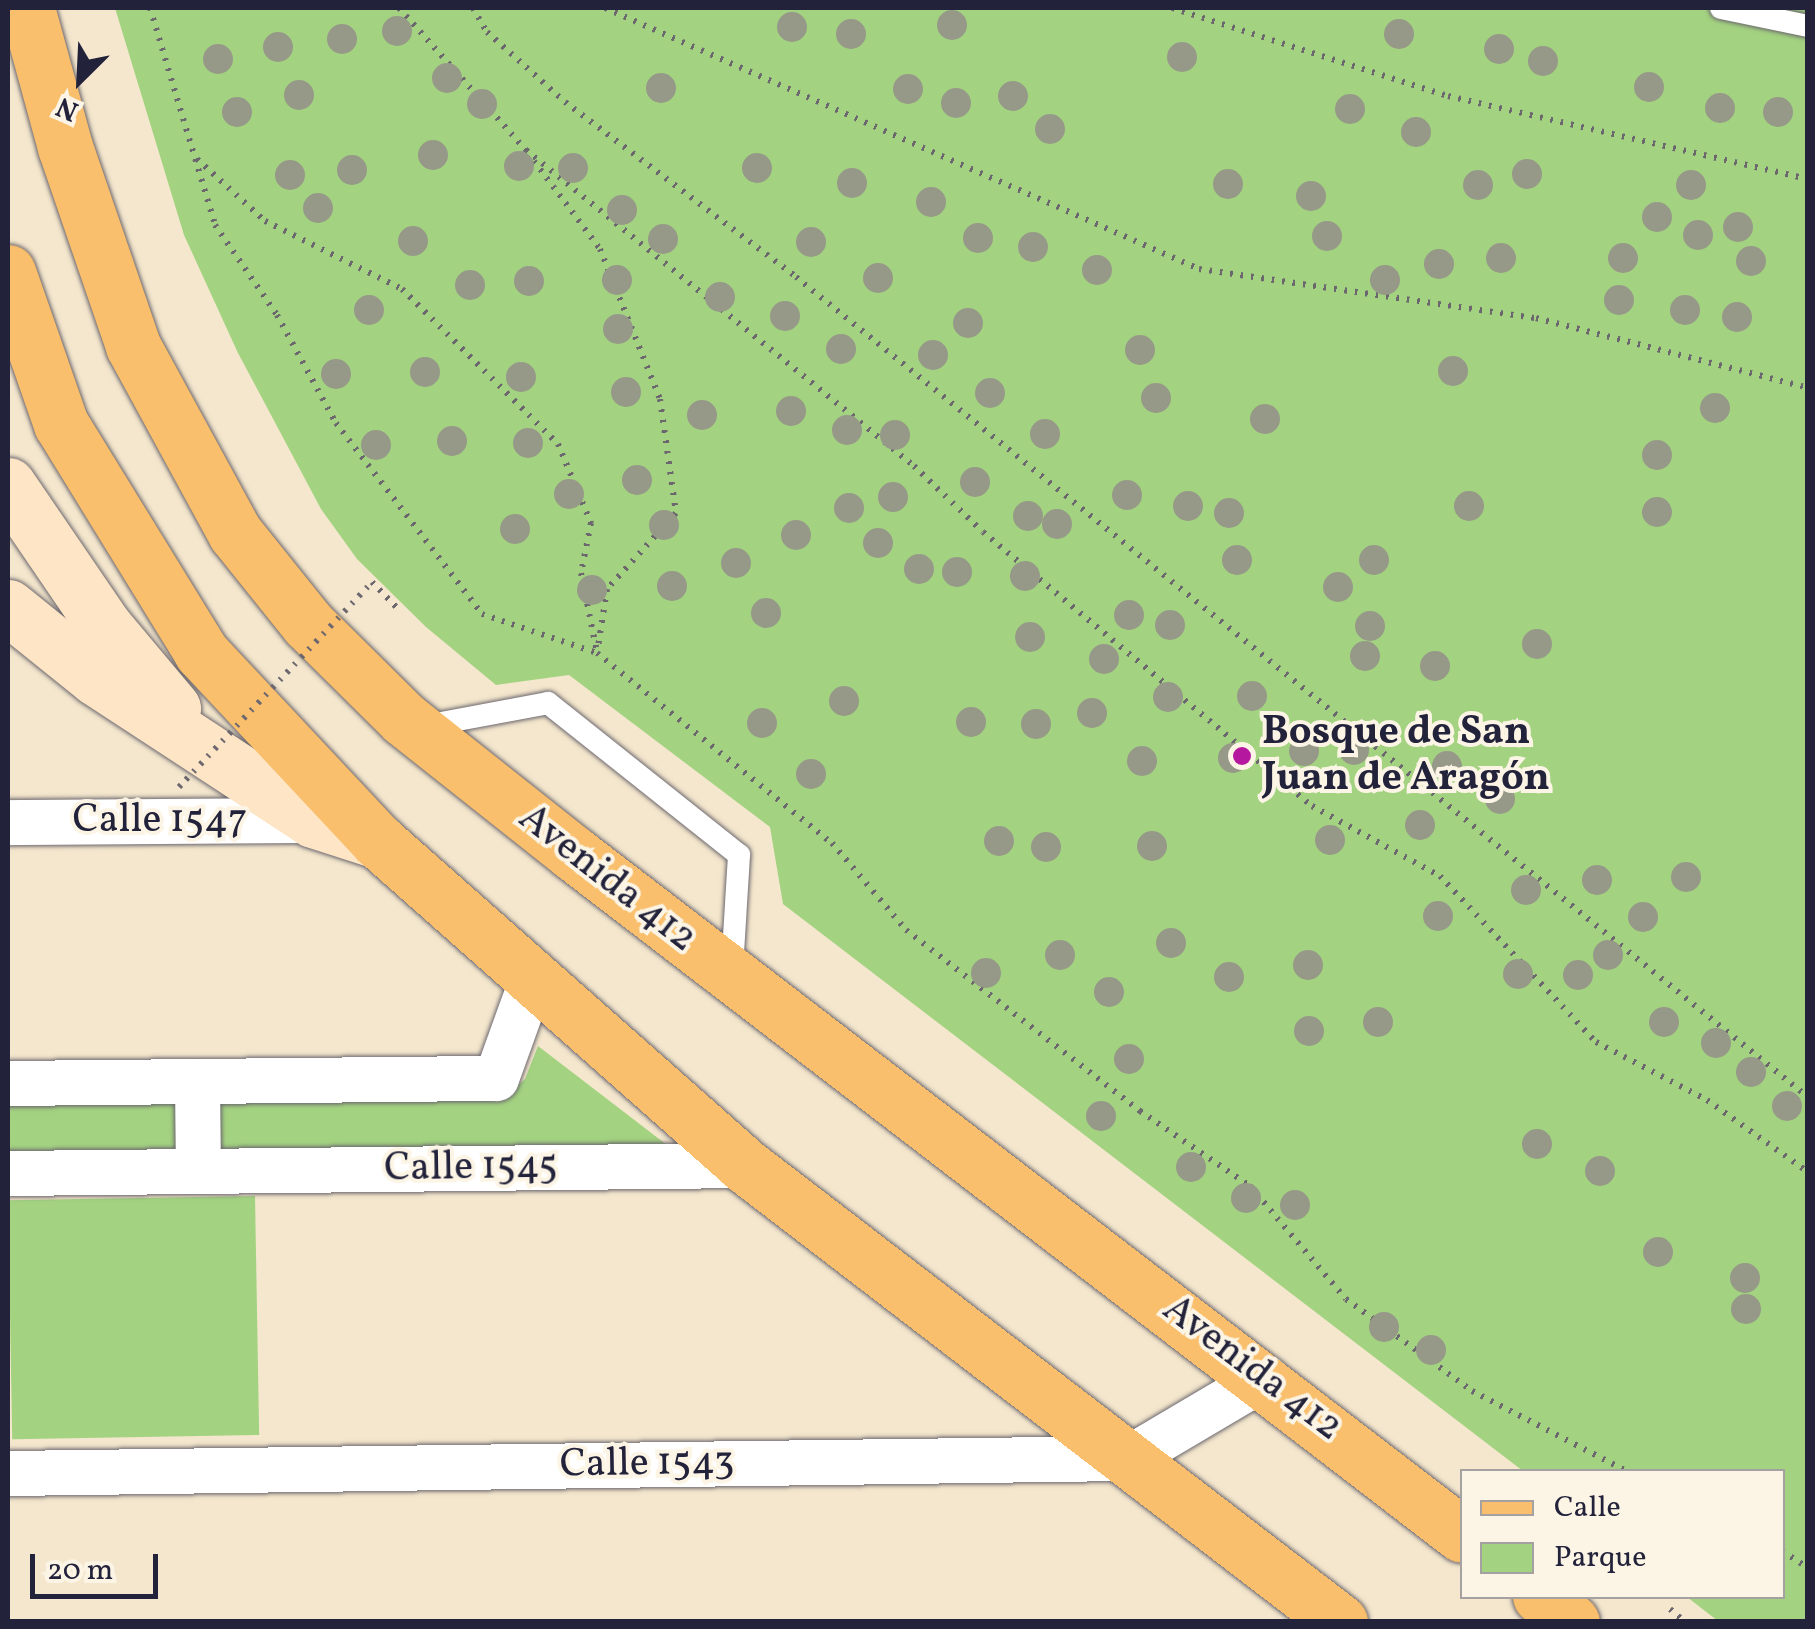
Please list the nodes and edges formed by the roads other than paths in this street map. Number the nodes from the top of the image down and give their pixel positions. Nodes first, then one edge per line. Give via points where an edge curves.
1 (27, 8) edge
2 (1721, 8) edge
3 (1808, 26) edge
4 (8, 272) edge
5 (8, 485) edge
6 (8, 607) edge
7 (416, 728) junction
8 (188, 763) junction
9 (313, 820) junction
10 (8, 822) edge
11 (378, 841) junction
12 (732, 977) junction
13 (532, 978) junction
14 (196, 1081) junction
15 (8, 1083) edge
16 (744, 1165) junction
17 (198, 1171) junction
18 (8, 1173) edge
19 (1265, 1377) junction
20 (1128, 1458) junction
21 (8, 1472) edge
22 (1460, 1532) edge
23 (1544, 1599) edge
24 (1302, 1604) edge
25 (1340, 1622) edge
26 (1572, 1622) edge

1 - 7 main road, Avenida 412 via 65,147 133,346 236,533 308,624
2 - 3 lane
4 - 11 main road via 60,424 202,652
5 - 8 street
6 - 8 street
7 - 12 main road, Avenida 412
7 - 12 lane via 548,703 740,856
8 - 9 street
9 - 10 street, Calle 1547
9 - 11 street
11 - 13 main road
12 - 19 main road, Avenida 412
13 - 14 street via 496,1078
13 - 16 main road
14 - 15 street
14 - 17 street
16 - 17 street, Calle 1545
16 - 20 main road
17 - 18 street, Calle 1545
19 - 20 street, Calle 1543
19 - 22 main road, Avenida 412
20 - 21 street, Calle 1543
20 - 24 main road
23 - 26 main road
24 - 25 main road

